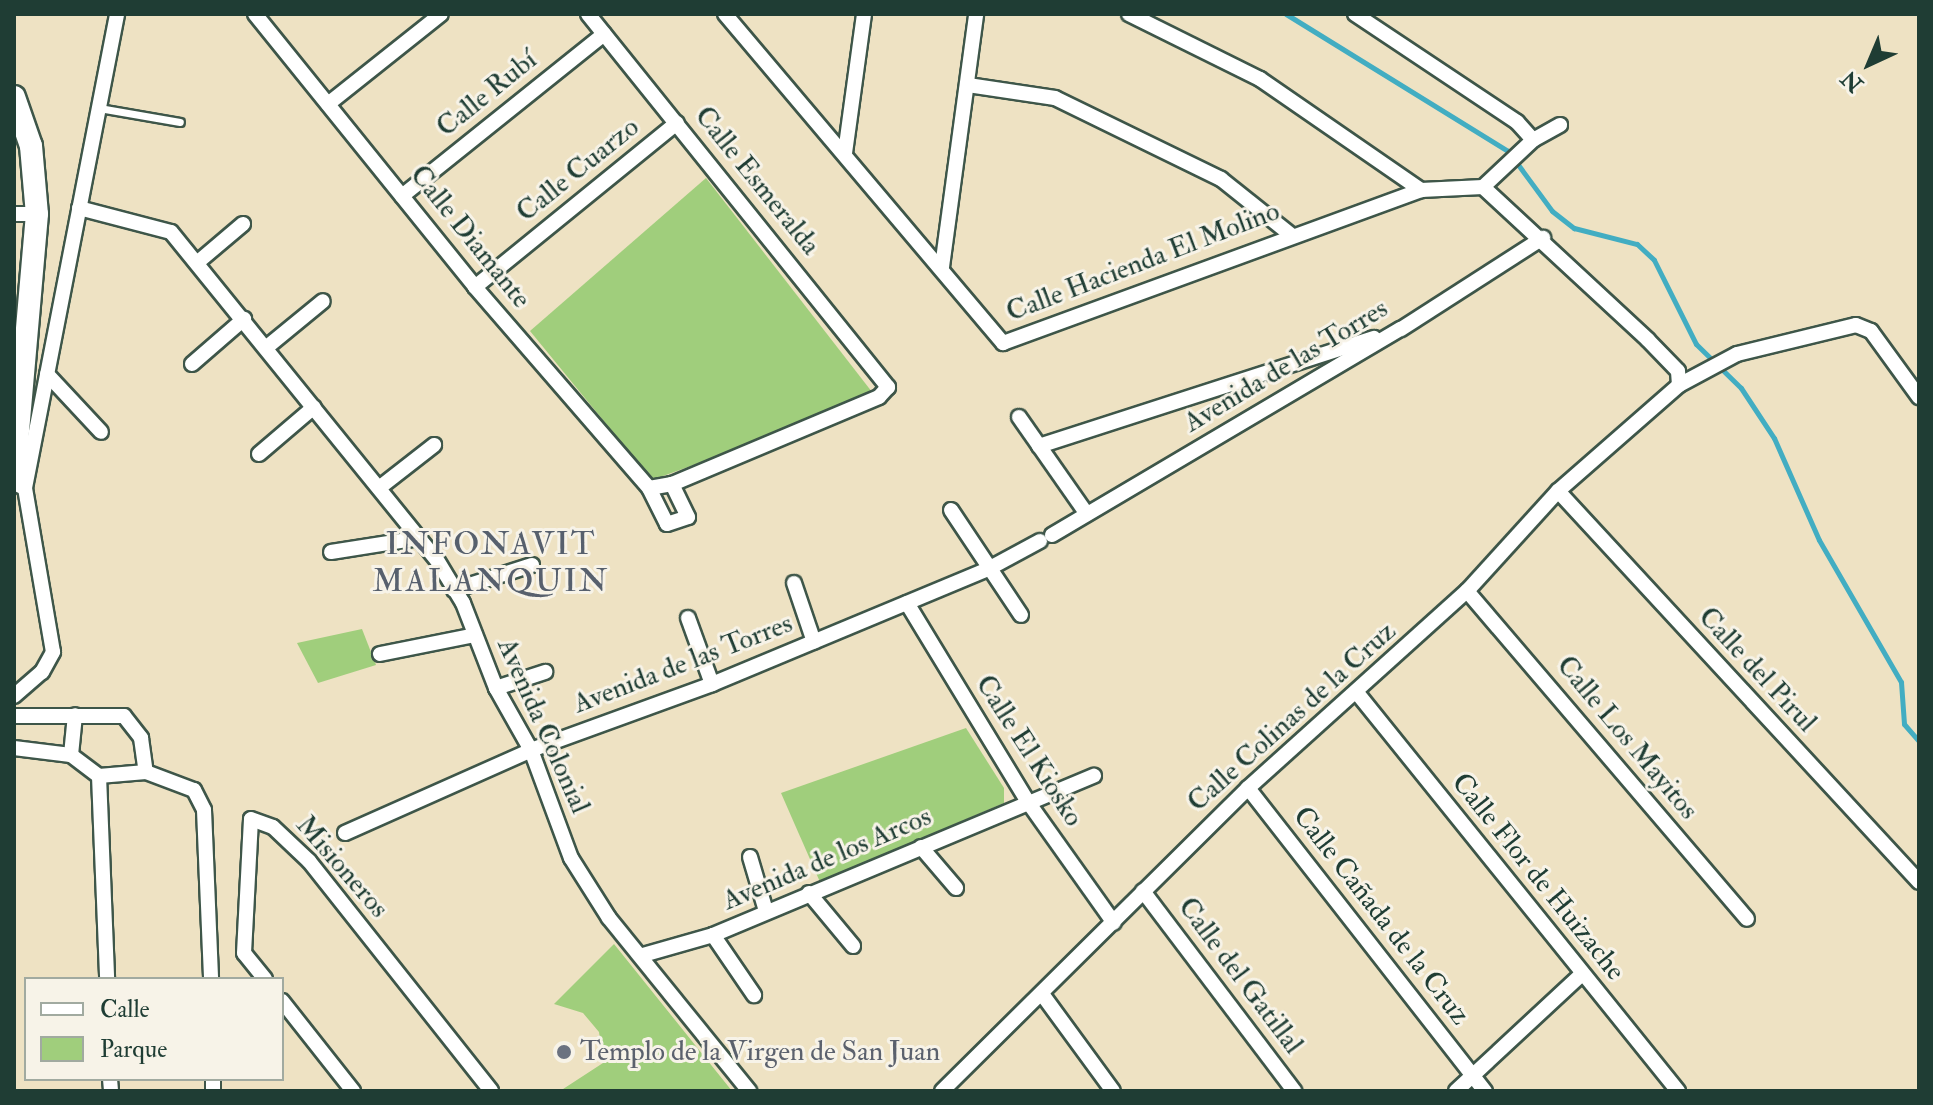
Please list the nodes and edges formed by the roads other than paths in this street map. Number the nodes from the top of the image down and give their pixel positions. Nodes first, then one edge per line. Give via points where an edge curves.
1 (117, 14) edge
2 (256, 14) edge
3 (441, 14) edge
4 (588, 14) edge
5 (725, 14) edge
6 (864, 14) edge
7 (976, 14) edge
8 (1129, 14) edge
9 (1355, 14) edge
10 (604, 34) junction
11 (968, 85) junction
12 (14, 97) edge
13 (328, 104) junction
14 (99, 108) junction
15 (180, 122) dead end
16 (677, 123) junction
17 (1560, 125) dead end
18 (1533, 140) junction
19 (845, 153) junction
20 (1483, 187) junction
21 (1421, 190) junction
22 (402, 196) junction
23 (79, 208) junction
24 (14, 214) edge
25 (37, 214) junction
26 (243, 224) dead end
27 (1290, 234) junction
28 (1543, 238) junction
29 (198, 262) junction
30 (942, 267) junction
31 (475, 287) junction
32 (323, 301) dead end
33 (244, 319) junction
34 (1401, 329) junction
35 (267, 347) junction
36 (192, 364) dead end
37 (47, 374) junction
38 (1679, 385) junction
39 (1919, 397) edge
40 (314, 407) junction
41 (1019, 417) dead end
42 (101, 432) dead end
43 (434, 445) dead end
44 (1039, 446) junction
45 (259, 454) dead end
46 (18, 483) edge
47 (672, 484) junction
48 (379, 488) junction
49 (649, 488) junction
50 (1558, 491) junction
51 (951, 510) dead end
52 (1087, 514) junction
53 (419, 538) junction
54 (331, 552) dead end
55 (532, 565) dead end
56 (988, 569) junction
57 (794, 583) dead end
58 (454, 590) junction
59 (1467, 591) junction
60 (907, 603) junction
61 (1021, 615) dead end
62 (688, 618) dead end
63 (475, 635) junction
64 (814, 642) junction
65 (380, 654) dead end
66 (545, 672) dead end
67 (712, 684) junction
68 (496, 688) junction
69 (1358, 694) junction
70 (14, 696) edge
71 (75, 715) junction
72 (14, 716) edge
73 (14, 748) edge
74 (531, 750) junction
75 (71, 755) junction
76 (146, 772) junction
77 (99, 776) junction
78 (1094, 776) dead end
79 (1248, 788) junction
80 (1028, 802) junction
81 (345, 833) dead end
82 (921, 847) junction
83 (750, 857) dead end
84 (1919, 882) edge
85 (956, 888) dead end
86 (1143, 891) junction
87 (809, 893) junction
88 (766, 911) junction
89 (1747, 919) dead end
90 (1114, 923) junction
91 (713, 935) junction
92 (853, 946) dead end
93 (643, 955) junction
94 (1581, 975) junction
95 (107, 977) edge
96 (211, 977) edge
97 (263, 977) edge
98 (1042, 994) junction
99 (754, 995) dead end
100 (284, 1004) edge
101 (1472, 1075) junction
102 (488, 1090) edge
103 (353, 1091) edge
104 (749, 1091) edge
105 (942, 1091) edge
106 (1113, 1091) edge
107 (1294, 1091) edge
108 (1456, 1091) edge
109 (1485, 1091) edge
110 (1678, 1091) edge

1 - 14 street
2 - 13 street, Calle Diamante
3 - 13 street
4 - 10 street, Calle Esmeralda
5 - 19 street, Calle Hacienda El Molino
6 - 19 street
7 - 11 street
8 - 21 street via 1260,79
9 - 18 street via 1506,115
10 - 16 street, Calle Esmeralda
10 - 22 street, Calle Rubí
11 - 27 street via 1055,98 1221,179
11 - 30 street
12 - 25 main road via 31,146
13 - 22 street, Calle Diamante
14 - 15 lane
14 - 23 street
16 - 31 street, Calle Cuarzo
16 - 47 street, Calle Esmeralda via 888,387 879,397
17 - 18 street
18 - 20 street
19 - 30 street, Calle Hacienda El Molino
20 - 21 street, Calle Hacienda El Molino
20 - 28 street
21 - 27 street, Calle Hacienda El Molino
22 - 31 street, Calle Diamante
23 - 29 street, Avenida Colonial via 171,232
23 - 37 street
24 - 25 street
25 - 46 main road
26 - 29 street
27 - 30 street, Calle Hacienda El Molino via 1003,343
28 - 34 street, Avenida de las Torres
28 - 38 street via 1678,371
29 - 33 street, Avenida Colonial
31 - 49 street, Calle Diamante
32 - 35 street
33 - 35 street, Avenida Colonial
33 - 36 street
34 - 44 street
34 - 52 street, Avenida de las Torres
35 - 40 street, Avenida Colonial
37 - 42 street
37 - 46 street
38 - 39 street, Calle Colinas de la Cruz via 1737,354 1856,325 1871,331
38 - 50 street, Calle Colinas de la Cruz
40 - 45 street
40 - 48 street, Avenida Colonial
41 - 44 street
43 - 48 street
44 - 52 street
46 - 70 street via 53,652 42,672
47 - 49 street
47 - 49 street, Calle Diamante via 688,517 667,524
48 - 53 street, Avenida Colonial
50 - 59 street, Calle Colinas de la Cruz
50 - 84 street, Calle del Pirul
51 - 56 street
52 - 56 street, Avenida de las Torres
53 - 54 street
53 - 58 street, Avenida Colonial
55 - 58 street
56 - 60 street, Avenida de las Torres
56 - 61 street
57 - 64 street
58 - 63 street, Avenida Colonial
59 - 69 street, Calle Colinas de la Cruz
59 - 89 street, Calle Los Mayitos
60 - 64 street, Avenida de las Torres
60 - 80 street, Calle El Kiosko
62 - 67 street
63 - 65 street
63 - 68 street, Avenida Colonial
64 - 67 street, Avenida de las Torres
66 - 68 street
67 - 74 street, Avenida de las Torres
68 - 74 street, Avenida Colonial
69 - 79 street, Calle Colinas de la Cruz
69 - 94 street, Calle Flor de Huizache
71 - 72 street
71 - 75 street
71 - 76 street via 124,716 141,738
73 - 75 street
74 - 81 street, Avenida de las Torres
74 - 93 street, Avenida Colonial via 571,858 609,918
75 - 77 street
76 - 77 street
76 - 96 street via 194,790 204,810
77 - 95 street
78 - 80 street, Avenida de los Arcos
79 - 86 street, Calle Colinas de la Cruz
79 - 101 street, Calle Cañada de la Cruz
80 - 82 street, Avenida de los Arcos
80 - 90 street, Calle El Kiosko
82 - 85 street
82 - 87 street, Avenida de los Arcos
83 - 88 street
86 - 90 street, Calle Colinas de la Cruz
86 - 107 street, Calle del Gatillal
87 - 88 street, Avenida de los Arcos
87 - 92 street
88 - 91 street, Avenida de los Arcos
90 - 98 street, Calle Colinas de la Cruz
91 - 93 street, Avenida de los Arcos
91 - 99 street
93 - 104 street, Avenida Colonial
94 - 101 street
94 - 110 street, Calle Flor de Huizache
97 - 102 street, Misioneros via 244,953 251,819 273,827 309,861
98 - 105 street, Calle Colinas de la Cruz
98 - 106 street
100 - 103 street
101 - 108 street
101 - 109 street, Calle Cañada de la Cruz

